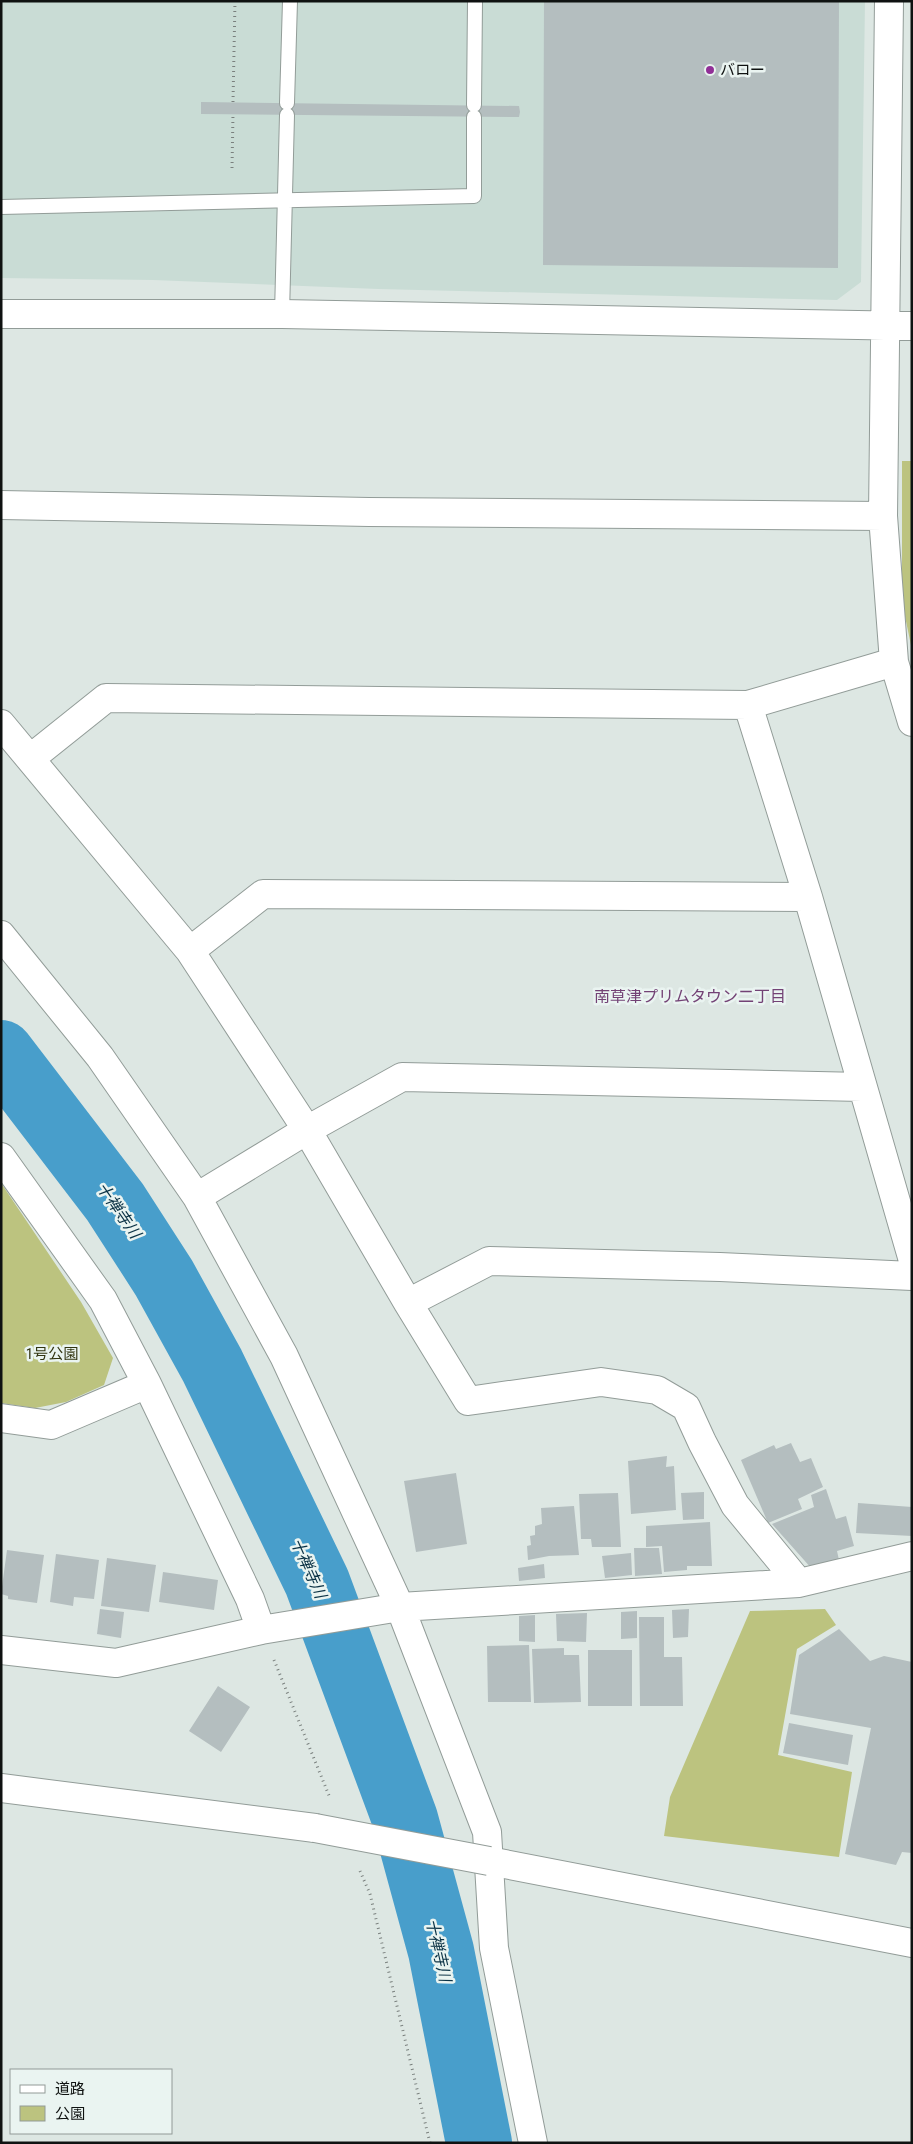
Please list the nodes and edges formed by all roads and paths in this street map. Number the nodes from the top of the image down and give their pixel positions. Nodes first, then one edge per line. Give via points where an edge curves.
1 (235, 1) edge
2 (290, 1) edge
3 (475, 1) edge
4 (889, 1) edge
5 (233, 102) dead end
6 (233, 114) dead end
7 (232, 168) dead end
8 (284, 200) junction
9 (1, 207) edge
10 (1, 314) edge
11 (282, 314) junction
12 (899, 326) edge
13 (1, 505) edge
14 (883, 516) junction
15 (894, 662) junction
16 (748, 705) junction
17 (912, 722) edge
18 (1, 724) edge
19 (31, 758) junction
20 (808, 897) junction
21 (1, 935) edge
22 (190, 951) junction
23 (862, 1087) junction
24 (307, 1130) junction
25 (1, 1157) edge
26 (197, 1197) junction
27 (912, 1257) edge
28 (912, 1276) edge
29 (408, 1303) junction
30 (147, 1384) junction
31 (1, 1418) edge
32 (912, 1556) edge
33 (799, 1583) junction
34 (400, 1607) junction
35 (261, 1630) junction
36 (1, 1650) edge
37 (1, 1788) edge
38 (333, 1803) dead end
39 (489, 1861) junction
40 (359, 1867) dead end
41 (912, 1943) edge
42 (430, 2143) edge
43 (533, 2143) edge

1 - 5 path
2 - 8 lane
3 - 8 lane via 474,196
4 - 12 street
6 - 7 path
8 - 9 lane
8 - 11 lane
10 - 11 street
11 - 12 street
12 - 14 street
13 - 14 street
14 - 15 street
15 - 16 street
15 - 17 street
16 - 19 street via 106,698
16 - 20 street
18 - 19 street
19 - 22 street
20 - 22 street via 263,894
20 - 23 street
21 - 26 street via 100,1057
22 - 24 street
23 - 24 street via 402,1076
23 - 27 street
24 - 26 street
24 - 29 street
25 - 30 street via 103,1300
26 - 34 street via 284,1356
28 - 29 street via 489,1261
29 - 33 street via 468,1401 601,1382 657,1390 686,1407 735,1505
30 - 31 street via 51,1425
30 - 35 street via 250,1599
32 - 33 street
33 - 34 street
34 - 35 street
34 - 39 street via 487,1832
35 - 36 street via 116,1663
35 - 38 path
37 - 39 street, bridge via 315,1828
39 - 41 street
39 - 43 street via 494,1948
40 - 42 path via 370,1894

